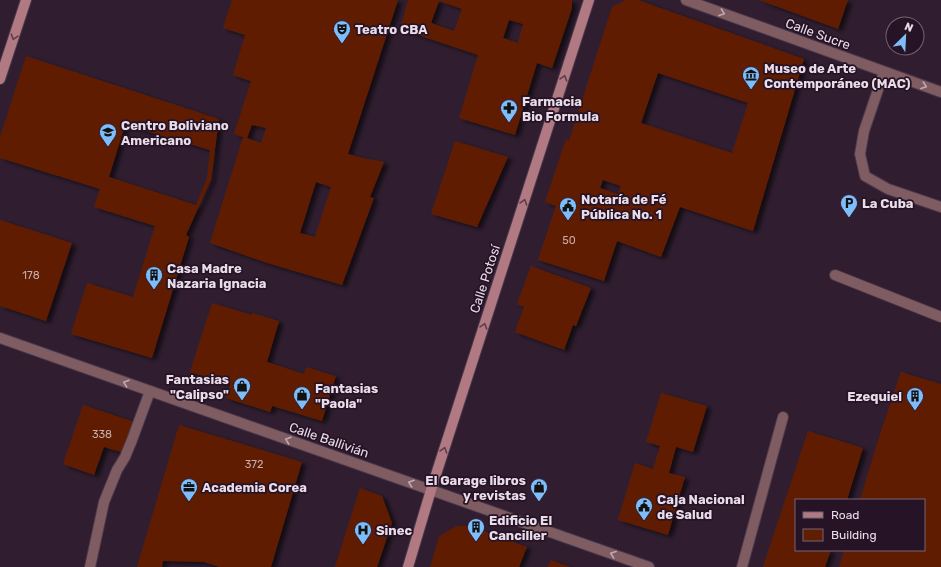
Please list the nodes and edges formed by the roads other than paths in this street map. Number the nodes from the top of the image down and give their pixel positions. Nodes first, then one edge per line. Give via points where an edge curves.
1 (26, 0) edge
2 (589, 0) edge
3 (686, 0) edge
4 (884, 72) junction
5 (0, 79) edge
6 (941, 92) edge
7 (941, 207) edge
8 (835, 275) dead end
9 (941, 317) edge
10 (0, 338) edge
11 (150, 391) junction
12 (783, 417) dead end
13 (431, 490) junction
14 (90, 567) edge
15 (408, 567) edge
16 (649, 567) edge
17 (742, 567) edge

1 -> 5 street
13 -> 2 street, Calle Potosí
3 -> 4 street, Calle Sucre
4 -> 6 street, Calle Sucre
4 - 7 street via 864,131 860,154 865,176 888,189
8 - 9 street
11 -> 10 street, Calle Ballivián
13 -> 11 street, Calle Ballivián
11 - 14 street via 132,440 104,502
12 - 17 street
13 - 15 street, Calle Potosí
16 -> 13 street, Calle Ballivián

